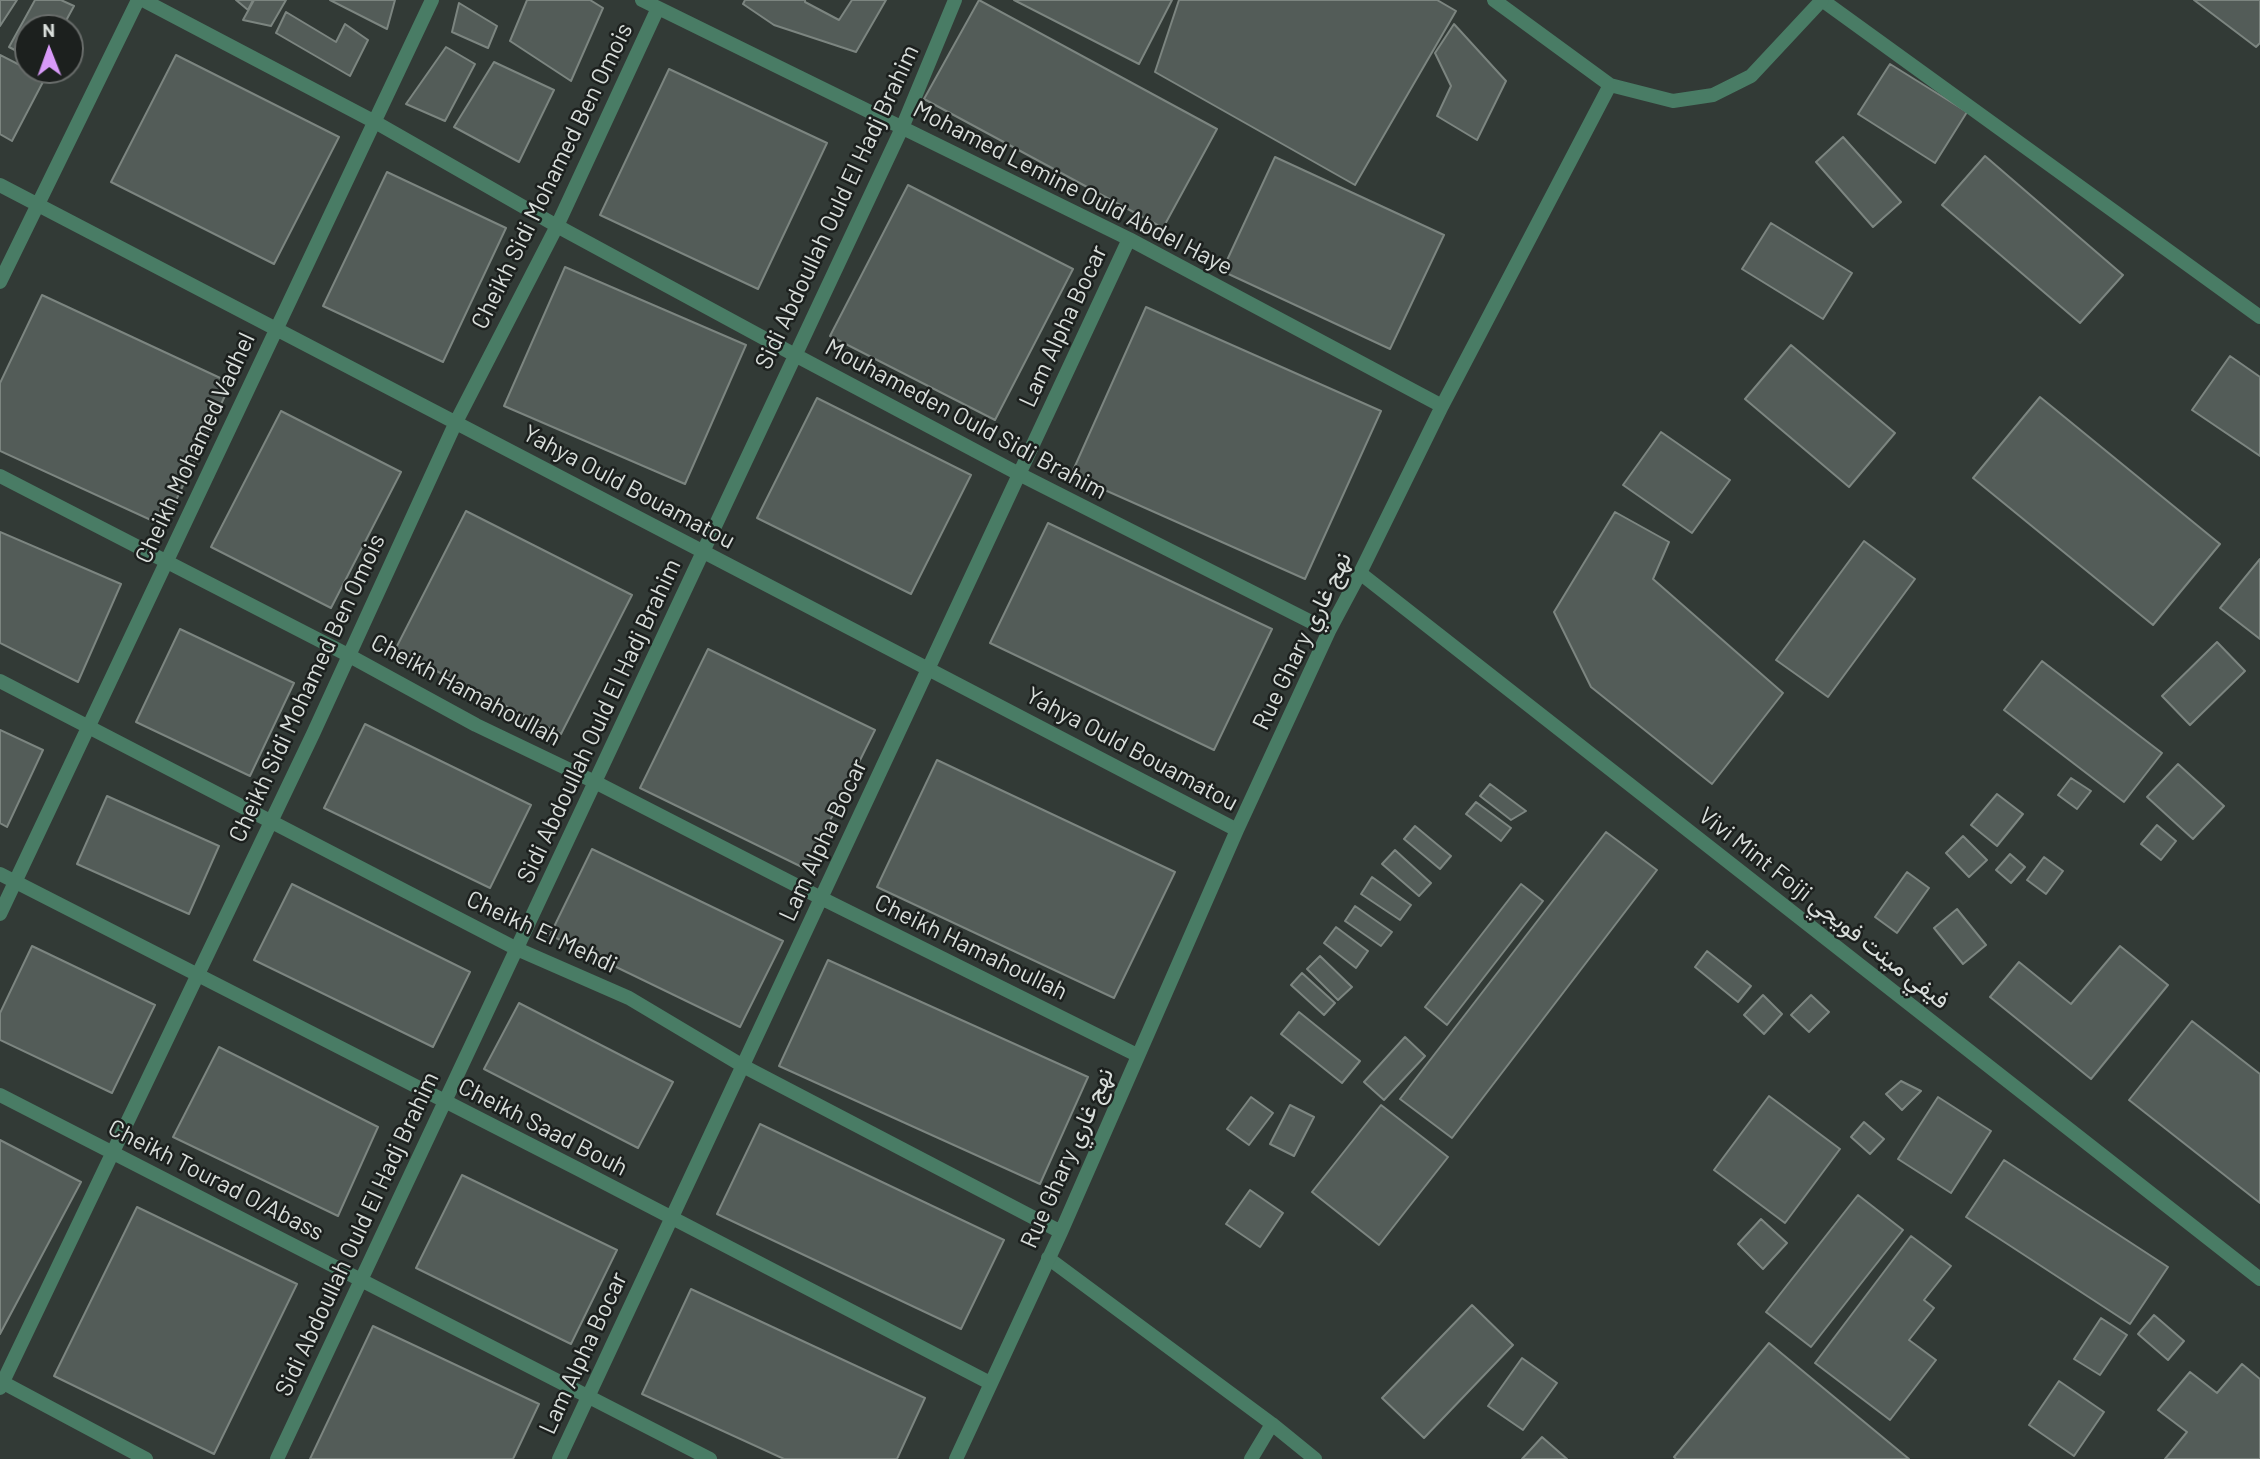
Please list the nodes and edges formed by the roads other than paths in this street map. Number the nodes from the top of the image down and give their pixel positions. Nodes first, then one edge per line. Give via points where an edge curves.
1 (140, 0) edge
2 (432, 0) edge
3 (642, 0) edge
4 (955, 0) edge
5 (1494, 0) edge
6 (1822, 0) edge
7 (658, 8) junction
8 (1611, 85) junction
9 (375, 122) junction
10 (902, 128) junction
11 (0, 185) edge
12 (38, 204) junction
13 (557, 226) junction
14 (1129, 239) junction
15 (0, 282) edge
16 (2260, 317) edge
17 (276, 329) junction
18 (795, 355) junction
19 (1442, 406) junction
20 (456, 422) junction
21 (1019, 474) junction
22 (0, 476) edge
23 (704, 551) junction
24 (167, 561) junction
25 (1360, 573) junction
26 (1329, 631) junction
27 (348, 655) junction
28 (929, 669) junction
29 (0, 681) edge
30 (89, 727) junction
31 (595, 782) junction
32 (270, 821) junction
33 (1237, 830) junction
34 (0, 874) edge
35 (15, 882) junction
36 (821, 898) junction
37 (0, 914) edge
38 (517, 950) junction
39 (196, 975) junction
40 (1137, 1055) junction
41 (743, 1066) junction
42 (0, 1095) edge
43 (444, 1102) junction
44 (112, 1152) junction
45 (671, 1218) junction
46 (1061, 1232) junction
47 (1048, 1258) junction
48 (2260, 1279) edge
49 (361, 1280) junction
50 (990, 1383) junction
51 (1, 1384) edge
52 (588, 1396) junction
53 (1272, 1424) junction
54 (146, 1459) edge
55 (277, 1459) edge
56 (559, 1459) edge
57 (710, 1459) edge
58 (956, 1459) edge
59 (1251, 1459) edge
60 (1315, 1459) edge

1 - 9 street, Mouhameden Ould Sidi Brahim
1 - 12 street
2 - 9 street, Cheikh Mohamed Vadhel
3 - 7 street, Mohamed Lemine Ould Abdel Haye
4 - 10 street, Sidi Abdoullah Ould El Hadj Brahim
5 - 8 street
6 - 8 street via 1751,76 1713,95 1673,101
6 - 16 street
7 - 10 street, Mohamed Lemine Ould Abdel Haye
7 - 13 street, Cheikh Sidi Mohamed Ben Omois
8 - 19 street, Rue Ghary نهج غاري
9 - 13 street, Mouhameden Ould Sidi Brahim
9 - 17 street, Cheikh Mohamed Vadhel
10 - 14 street, Mohamed Lemine Ould Abdel Haye
10 - 18 street, Sidi Abdoullah Ould El Hadj Brahim
11 - 12 street, Yahya Ould Bouamatou
12 - 15 street
12 - 17 street, Yahya Ould Bouamatou
13 - 18 street, Mouhameden Ould Sidi Brahim
13 - 20 street, Cheikh Sidi Mohamed Ben Omois
14 - 19 street, Mohamed Lemine Ould Abdel Haye
14 - 21 street, Lam Alpha Bocar
17 - 20 street, Yahya Ould Bouamatou
17 - 24 street, Cheikh Mohamed Vadhel
18 - 21 street, Mouhameden Ould Sidi Brahim
18 - 23 street, Sidi Abdoullah Ould El Hadj Brahim
19 - 25 street, Rue Ghary نهج غاري
20 - 23 street, Yahya Ould Bouamatou
20 - 27 street, Cheikh Sidi Mohamed Ben Omois
21 - 26 street, Mouhameden Ould Sidi Brahim
21 - 28 street, Lam Alpha Bocar
22 - 24 street, Cheikh Hamahoullah
23 - 28 street, Yahya Ould Bouamatou
23 - 31 street, Sidi Abdoullah Ould El Hadj Brahim
24 - 27 street, Cheikh Hamahoullah
24 - 30 street, Cheikh Mohamed Vadhel
25 - 26 street, Rue Ghary نهج غاري
25 - 48 street, Vivi Mint Foiji فيفي مينت فويجي
26 - 33 street, Rue Ghary نهج غاري
27 - 31 street, Cheikh Hamahoullah via 476,725
27 - 32 street, Cheikh Sidi Mohamed Ben Omois
28 - 33 street, Yahya Ould Bouamatou
28 - 36 street, Lam Alpha Bocar
29 - 30 street, Cheikh El Mehdi
30 - 32 street, Cheikh El Mehdi
30 - 35 street, Cheikh Mohamed Vadhel
31 - 36 street, Cheikh Hamahoullah
31 - 38 street, Sidi Abdoullah Ould El Hadj Brahim
32 - 38 street, Cheikh El Mehdi
32 - 39 street, Cheikh Sidi Mohamed Ben Omois
33 - 40 street, Rue Ghary نهج غاري
34 - 35 street, Cheikh Saad Bouh
35 - 37 street, Cheikh Mohamed Vadhel
35 - 39 street, Cheikh Saad Bouh
36 - 40 street, Cheikh Hamahoullah
36 - 41 street, Lam Alpha Bocar
38 - 41 street, Cheikh El Mehdi via 629,998
38 - 43 street, Sidi Abdoullah Ould El Hadj Brahim
39 - 43 street, Cheikh Saad Bouh
39 - 44 street, Cheikh Sidi Mohamed Ben Omois
40 - 46 street, Rue Ghary نهج غاري
41 - 45 street, Lam Alpha Bocar
41 - 46 street, Cheikh El Mehdi
42 - 44 street, Cheikh Tourad O/Abass
43 - 45 street, Cheikh Saad Bouh
43 - 49 street, Sidi Abdoullah Ould El Hadj Brahim
44 - 49 street, Cheikh Tourad O/Abass
44 - 51 street, Cheikh Sidi Mohamed Ben Omois
45 - 50 street, Cheikh Saad Bouh
45 - 52 street, Lam Alpha Bocar
46 - 47 street, Rue Ghary نهج غاري
47 - 50 street, Rue Ghary نهج غاري
47 - 53 street
49 - 52 street, Cheikh Tourad O/Abass
49 - 55 street, Sidi Abdoullah Ould El Hadj Brahim
50 - 58 street, Rue Ghary نهج غاري
51 - 54 street
52 - 56 street, Lam Alpha Bocar
52 - 57 street, Cheikh Tourad O/Abass
53 - 59 street
53 - 60 street

